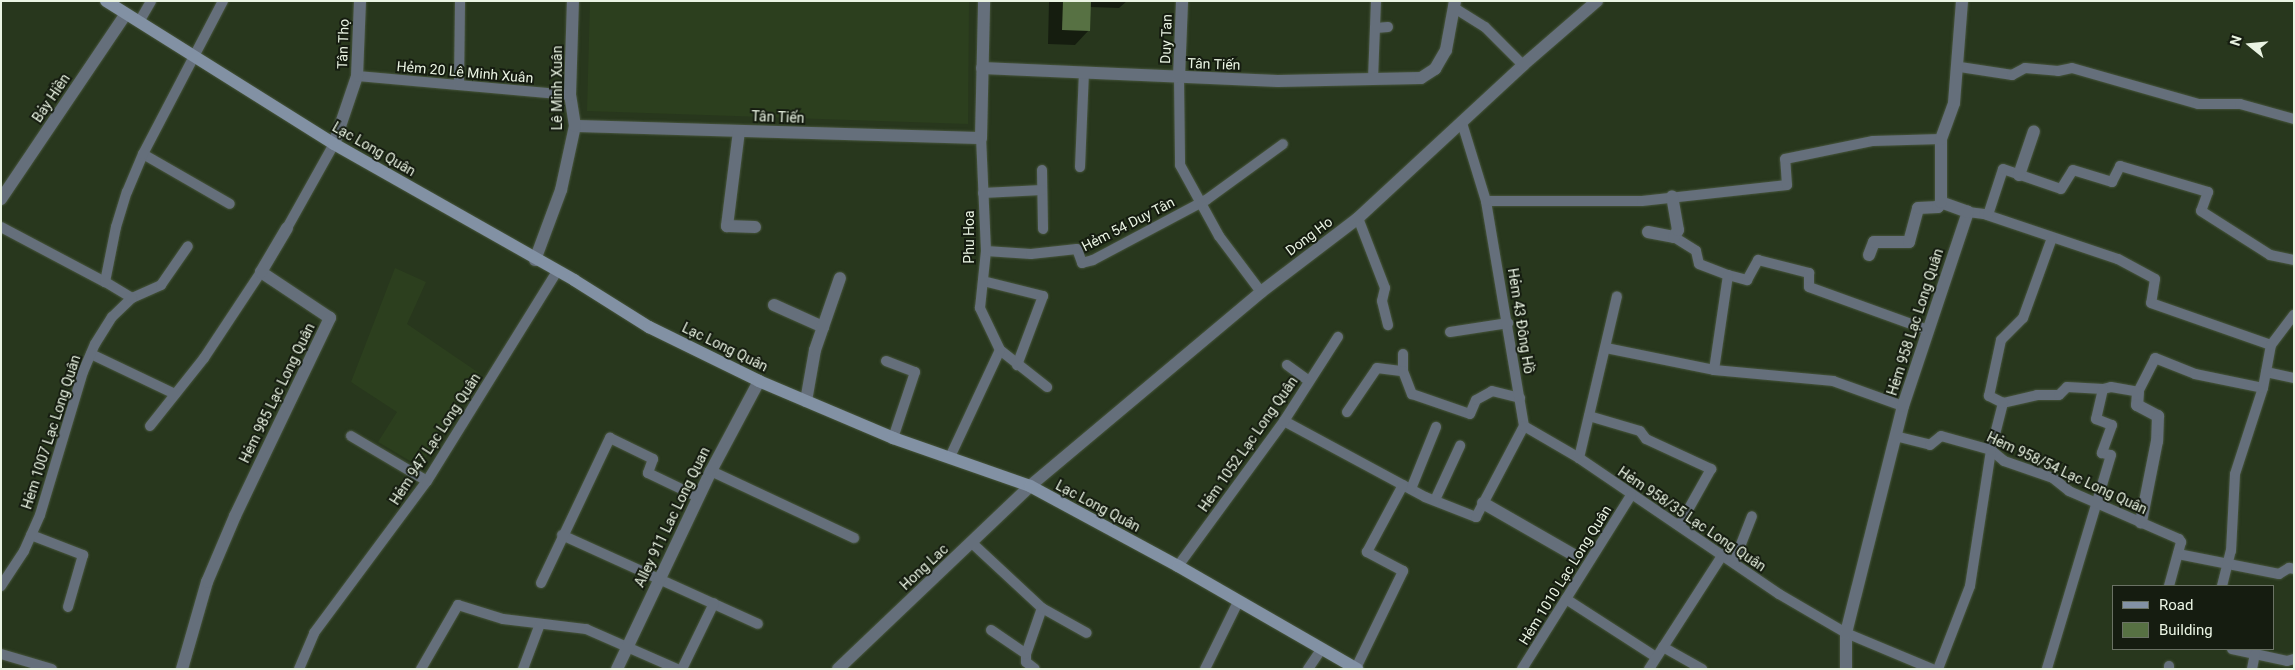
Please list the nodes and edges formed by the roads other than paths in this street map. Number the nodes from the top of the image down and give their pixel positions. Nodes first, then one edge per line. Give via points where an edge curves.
1 (106, 1) edge
2 (151, 1) edge
3 (223, 1) edge
4 (360, 1) edge
5 (460, 1) edge
6 (573, 1) edge
7 (984, 1) edge
8 (1182, 1) edge
9 (1376, 1) edge
10 (1597, 1) edge
11 (1962, 1) edge
12 (1456, 5) edge
13 (126, 14) junction
14 (140, 22) junction
15 (1376, 28) junction
16 (1388, 28) dead end
17 (196, 57) junction
18 (1523, 65) junction
19 (1960, 67) junction
20 (982, 68) junction
21 (1084, 73) junction
22 (357, 76) junction
23 (1179, 77) junction
24 (1373, 79) junction
25 (459, 85) junction
26 (570, 95) junction
27 (2294, 119) edge
28 (1462, 123) junction
29 (575, 126) junction
30 (739, 131) junction
31 (2034, 131) dead end
32 (981, 138) junction
33 (1942, 139) junction
34 (334, 144) junction
35 (1283, 144) dead end
36 (143, 154) junction
37 (1080, 167) dead end
38 (1042, 170) dead end
39 (2019, 174) junction
40 (1042, 190) junction
41 (983, 193) junction
42 (1672, 197) junction
43 (1, 199) edge
44 (1486, 201) junction
45 (1941, 202) junction
46 (1202, 203) junction
47 (230, 204) dead end
48 (1968, 212) junction
49 (1988, 215) junction
50 (1358, 218) junction
51 (1, 227) edge
52 (755, 227) dead end
53 (287, 228) joint
54 (1043, 229) dead end
55 (1648, 232) dead end
56 (1674, 237) junction
57 (2052, 238) junction
58 (188, 246) dead end
59 (986, 250) junction
60 (1869, 255) dead end
61 (535, 260) junction
62 (2294, 260) edge
63 (557, 271) junction
64 (262, 272) junction
65 (1728, 274) junction
66 (840, 278) dead end
67 (983, 281) junction
68 (105, 282) junction
69 (1261, 292) junction
70 (1616, 296) dead end
71 (132, 298) junction
72 (774, 305) dead end
73 (2294, 315) edge
74 (1508, 322) junction
75 (1388, 325) dead end
76 (823, 327) junction
77 (1928, 330) junction
78 (1450, 332) dead end
79 (1338, 337) dead end
80 (2271, 346) junction
81 (1606, 348) junction
82 (1000, 350) junction
83 (91, 354) junction
84 (1403, 354) dead end
85 (886, 361) dead end
86 (1017, 364) junction
87 (1287, 365) dead end
88 (1714, 370) junction
89 (1403, 371) junction
90 (2266, 372) junction
91 (2294, 378) edge
92 (759, 380) junction
93 (1309, 381) junction
94 (1047, 387) dead end
95 (2263, 388) junction
96 (2103, 389) junction
97 (2138, 392) junction
98 (174, 394) junction
99 (1520, 398) junction
100 (806, 401) junction
101 (2003, 403) junction
102 (1903, 406) junction
103 (1347, 412) dead end
104 (1588, 416) junction
105 (1284, 421) junction
106 (150, 426) dead end
107 (1524, 426) junction
108 (1436, 427) dead end
109 (351, 436) dead end
110 (1895, 436) junction
111 (893, 438) junction
112 (1460, 446) dead end
113 (1991, 450) junction
114 (950, 457) junction
115 (1579, 458) junction
116 (711, 471) junction
117 (427, 481) junction
118 (1030, 486) junction
119 (1407, 487) junction
120 (1632, 495) junction
121 (698, 497) junction
122 (1435, 500) junction
123 (1483, 504) junction
124 (2097, 504) junction
125 (1752, 516) dead end
126 (2141, 522) junction
127 (1679, 526) junction
128 (31, 535) junction
129 (562, 535) junction
130 (854, 538) dead end
131 (972, 543) junction
132 (1572, 554) dead end
133 (1723, 554) junction
134 (2178, 554) junction
135 (1734, 562) junction
136 (2228, 565) junction
137 (1178, 566) junction
138 (2294, 569) edge
139 (659, 578) junction
140 (541, 583) dead end
141 (2168, 585) edge
142 (2222, 585) edge
143 (1, 586) edge
144 (1566, 599) junction
145 (1238, 602) junction
146 (714, 603) junction
147 (68, 607) dead end
148 (1042, 608) junction
149 (540, 624) junction
150 (758, 624) dead end
151 (991, 630) dead end
152 (1087, 633) dead end
153 (1846, 633) junction
154 (626, 645) junction
155 (1663, 647) junction
156 (1322, 648) junction
157 (2237, 650) edge
158 (1, 654) edge
159 (2255, 654) junction
160 (1656, 657) junction
161 (1023, 662) edge
162 (2288, 663) edge
163 (1357, 668) edge
164 (52, 669) edge
165 (182, 669) edge
166 (299, 669) edge
167 (420, 669) edge
168 (523, 669) edge
169 (617, 669) edge
170 (677, 669) edge
171 (682, 669) edge
172 (838, 669) edge
173 (1035, 669) edge
174 (1205, 669) edge
175 (1308, 669) edge
176 (1522, 669) edge
177 (1649, 669) edge
178 (1702, 669) edge
179 (1846, 669) edge
180 (1932, 669) edge
181 (1938, 669) edge
182 (2047, 669) edge
183 (2252, 669) edge

1 - 13 main road, Lạc Long Quân
2 - 14 lane
3 - 17 lane
4 - 22 street, Tân Thọ
5 - 25 lane
6 - 26 street, Lê Minh Xuân
7 - 20 street, Phu Hoa
8 - 23 street, Duy Tan
9 - 15 lane
10 - 18 street, Dong Ho
11 - 19 street
12 - 18 lane via 1485,27
12 - 24 street, Tân Tiến via 1446,50 1438,64 1421,78
13 - 14 main road, Lạc Long Quân
13 - 43 street, Bảy Hiền
14 - 17 main road, Lạc Long Quân
15 - 16 lane
15 - 24 lane
17 - 34 main road, Lạc Long Quân
17 - 36 lane
18 - 28 street, Dong Ho
19 - 27 lane via 2012,75 2025,68 2072,68 2198,104 2240,104
19 - 33 street via 1954,103
20 - 21 street, Tân Tiến
20 - 32 street, Phu Hoa
21 - 23 street, Tân Tiến
21 - 37 lane
22 - 25 lane, Hẻm 20 Lê Minh Xuân
22 - 34 street, Tân Thọ
23 - 24 street, Tân Tiến via 1278,81
23 - 46 lane via 1180,165
25 - 26 lane, Hẻm 20 Lê Minh Xuân
26 - 29 street, Lê Minh Xuân
28 - 44 lane, Hẻm 43 Đông Hồ
28 - 50 street, Dong Ho
29 - 30 street, Tân Tiến
29 - 61 street, Lê Minh Xuân via 561,190
30 - 32 street, Tân Tiến
30 - 52 street via 727,226
31 - 39 street
32 - 41 lane, Phu Hoa
33 - 42 lane via 1872,141 1785,159 1787,186
33 - 45 street
34 - 53 lane
34 - 61 main road, Lạc Long Quân
35 - 46 lane, Hẻm 54 Duy Tân
36 - 47 lane
36 - 68 lane via 116,227
38 - 40 lane
39 - 49 lane via 2003,169
39 - 62 lane via 2061,189 2072,170 2112,182 2120,166 2208,192 2201,211 2270,254
40 - 41 lane
40 - 54 lane
41 - 59 lane, Phu Hoa
42 - 44 lane via 1642,201
42 - 56 street via 1678,230
44 - 74 lane, Hẻm 43 Đông Hồ
45 - 48 street
45 - 60 street via 1938,207 1918,208 1909,242 1874,242
46 - 59 lane, Hẻm 54 Duy Tân via 1082,263 1077,249 1031,254
46 - 69 lane via 1219,236
48 - 49 lane
48 - 77 street, Hẻm 958 Lạc Long Quân
49 - 57 lane
50 - 69 street, Dong Ho
50 - 75 lane via 1385,288 1382,301
51 - 68 lane
53 - 64 street
55 - 56 street
56 - 65 lane via 1696,251 1699,264
57 - 80 lane via 2118,259 2155,279 2151,303
57 - 101 lane via 2023,318 2001,340 1989,396
58 - 71 lane, Hẻm 1007 Lạc Long Quân via 161,285
59 - 67 lane, Phu Hoa
61 - 63 main road, Lạc Long Quân
63 - 92 main road, Lạc Long Quân via 649,327
63 - 117 lane, Hẻm 947 Lạc Long Quân
64 - 98 lane via 204,358
64 - 165 street, Hẻm 985 Lạc Long Quân via 330,318 235,516 208,582
65 - 77 lane via 1747,280 1758,260 1809,273 1809,287
65 - 88 lane
66 - 76 street
67 - 82 lane, Phu Hoa via 980,308
67 - 86 lane via 1043,296
68 - 71 lane
69 - 118 street, Dong Ho
70 - 81 lane
71 - 83 lane, Hẻm 1007 Lạc Long Quân via 112,317
72 - 76 street
73 - 80 lane
74 - 78 lane
74 - 99 lane, Hẻm 43 Đông Hồ
76 - 100 street
77 - 102 street, Hẻm 958 Lạc Long Quân
79 - 93 lane, Hẻm 1052 Lạc Long Quân
80 - 90 lane
81 - 88 lane
81 - 104 lane
82 - 86 lane
82 - 114 lane
83 - 98 lane
83 - 128 lane, Hẻm 1007 Lạc Long Quân
84 - 89 lane
85 - 111 lane via 915,372
86 - 94 lane
87 - 93 lane
88 - 102 lane via 1833,381
89 - 99 lane via 1412,394 1470,414 1476,400 1492,391
89 - 103 lane via 1377,368
90 - 91 lane
90 - 95 lane
92 - 100 main road, Lạc Long Quân
92 - 116 street, Alley 911 Lac Long Quan
93 - 105 lane, Hẻm 1052 Lạc Long Quân
95 - 97 lane via 2195,374 2155,358
95 - 136 lane via 2235,474
96 - 97 lane via 2111,387
96 - 101 lane via 2067,387 2059,394 2036,395
96 - 124 lane via 2096,419 2112,425 2102,453 2112,455
97 - 126 street via 2138,405 2158,416 2157,441
98 - 106 lane
99 - 107 lane, Hẻm 43 Đông Hồ
100 - 111 main road, Lạc Long Quân
101 - 113 lane
102 - 110 street, Hẻm 958 Lạc Long Quân
104 - 115 lane
104 - 127 lane via 1640,432 1646,439 1711,469
105 - 119 lane
105 - 137 lane, Hẻm 1052 Lạc Long Quân
107 - 115 lane, Hẻm 958/35 Lạc Long Quân
107 - 123 lane
108 - 119 lane
109 - 117 lane
110 - 113 lane, Hẻm 958/54 Lạc Long Quân via 1930,445 1941,436
110 - 153 street, Hẻm 958 Lạc Long Quân
111 - 114 main road, Lạc Long Quân
112 - 122 lane
113 - 124 lane, Hẻm 958/54 Lạc Long Quân via 2004,462 2053,478 2069,491
113 - 181 lane via 1970,586
114 - 118 main road, Lạc Long Quân
115 - 120 lane, Hẻm 958/35 Lạc Long Quân
116 - 121 street, Alley 911 Lac Long Quan
116 - 130 lane
117 - 166 lane, Hẻm 947 Lạc Long Quân via 314,633
118 - 131 street, Hong Lac
118 - 137 main road, Lạc Long Quân
119 - 122 lane
119 - 163 lane via 1367,552 1403,571
120 - 127 lane, Hẻm 958/35 Lạc Long Quân
120 - 144 lane, Hẻm 1010 Lạc Long Quân
121 - 129 lane via 648,473 652,459 610,438
121 - 139 street, Alley 911 Lac Long Quan
122 - 123 lane via 1476,517
123 - 132 street
124 - 126 lane, Hẻm 958/54 Lạc Long Quân
124 - 182 lane
125 - 135 lane
126 - 134 lane, Hẻm 958/54 Lạc Long Quân via 2179,539
127 - 133 lane, Hẻm 958/35 Lạc Long Quân
128 - 143 lane, Hẻm 1007 Lạc Long Quân
128 - 147 lane via 83,555
129 - 139 lane
129 - 140 lane
131 - 148 lane
131 - 172 street, Hong Lac
133 - 135 lane, Hẻm 958/35 Lạc Long Quân
133 - 155 lane
134 - 136 lane
134 - 141 lane
135 - 153 lane, Hẻm 958/35 Lạc Long Quân via 1779,594
136 - 138 lane via 2279,574 2289,568
136 - 142 lane
137 - 145 main road, Lạc Long Quân
139 - 146 lane
139 - 154 street, Alley 911 Lac Long Quan
144 - 160 lane
144 - 176 lane, Hẻm 1010 Lạc Long Quân
145 - 156 main road, Lạc Long Quân
145 - 174 lane
146 - 150 lane
146 - 171 lane
148 - 152 lane
148 - 161 lane
149 - 154 lane via 586,628
149 - 167 lane via 503,619 458,605
149 - 168 lane
151 - 161 lane
153 - 179 street, Hẻm 958 Lạc Long Quân
153 - 180 lane, Hẻm 958/35 Lạc Long Quân
154 - 169 street, Alley 911 Lac Long Quan
154 - 170 lane
155 - 160 lane
155 - 178 lane
156 - 163 main road, Lạc Long Quân
156 - 175 lane
157 - 159 lane
158 - 164 lane
159 - 162 lane
159 - 183 lane
160 - 177 lane
161 - 173 lane

